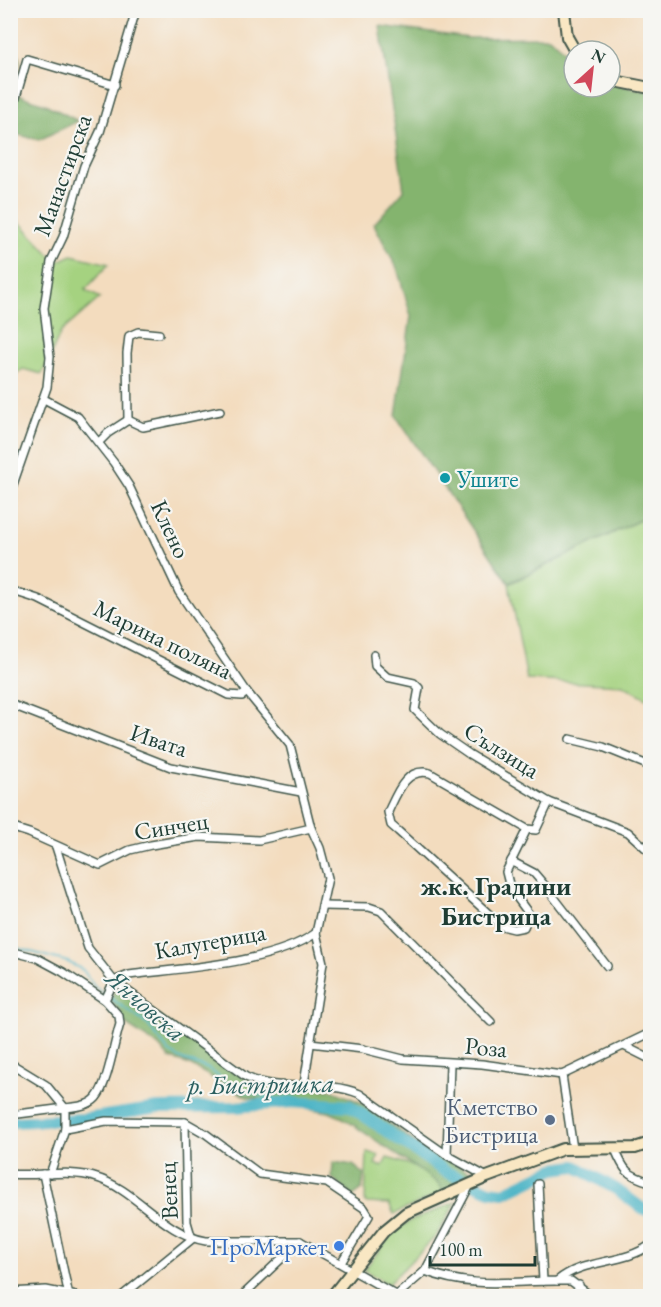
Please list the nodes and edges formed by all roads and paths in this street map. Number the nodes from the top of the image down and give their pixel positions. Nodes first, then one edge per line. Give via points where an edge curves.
1 (136, 10) edge
2 (564, 10) edge
3 (568, 39) edge
4 (622, 82) edge
5 (115, 85) junction
6 (651, 88) edge
7 (10, 118) edge
8 (159, 334) dead end
9 (44, 399) junction
10 (220, 411) dead end
11 (128, 420) junction
12 (99, 442) junction
13 (10, 493) edge
14 (10, 590) edge
15 (374, 655) dead end
16 (247, 692) junction
17 (10, 704) edge
18 (570, 739) dead end
19 (651, 766) edge
20 (301, 792) junction
21 (549, 802) junction
22 (10, 827) edge
23 (311, 828) junction
24 (527, 829) junction
25 (56, 847) junction
26 (651, 852) edge
27 (511, 861) junction
28 (322, 906) junction
29 (316, 933) junction
30 (10, 951) edge
31 (607, 966) dead end
32 (113, 983) junction
33 (106, 998) junction
34 (491, 1022) dead end
35 (651, 1033) edge
36 (309, 1043) junction
37 (624, 1047) junction
38 (651, 1059) edge
39 (10, 1063) edge
40 (450, 1064) junction
41 (562, 1075) junction
42 (304, 1084) junction
43 (65, 1108) junction
44 (10, 1115) edge
45 (184, 1122) junction
46 (65, 1129) junction
47 (651, 1143) edge
48 (573, 1149) junction
49 (615, 1149) junction
50 (447, 1155) junction
51 (10, 1174) edge
52 (47, 1174) junction
53 (485, 1178) junction
54 (651, 1182) edge
55 (538, 1184) dead end
56 (470, 1185) junction
57 (192, 1239) junction
58 (300, 1241) junction
59 (651, 1245) edge
60 (341, 1263) junction
61 (353, 1269) junction
62 (425, 1271) junction
63 (543, 1281) junction
64 (557, 1281) junction
65 (579, 1285) junction
66 (10, 1292) edge
67 (71, 1296) edge
68 (122, 1296) edge
69 (242, 1296) edge
70 (332, 1296) edge
71 (397, 1296) edge
72 (577, 1296) edge
73 (591, 1296) edge

1 - 5 street, Манастирска
2 - 3 street
4 - 6 street
5 - 7 street via 27,58
5 - 9 street, Манастирска via 84,166 62,241 51,262 44,308 50,357
8 - 11 street via 129,336
9 - 12 street, Клено via 78,417
9 - 13 street, Манастирска
10 - 11 street via 143,427
11 - 12 street
12 - 16 street, Клено via 129,486 179,592
14 - 16 street, Марина поляна via 38,599 228,695 242,696
15 - 21 street, Сълзица via 375,666 387,677 417,685 420,692 415,710 440,734
16 - 20 street, Марина поляна via 290,745
17 - 20 street, Ивата via 171,767
18 - 19 street
20 - 23 street, Марина поляна
21 - 24 street via 536,830
21 - 26 street, Сълзица via 628,832
22 - 25 street, Синчец
23 - 25 street, Синчец via 259,840 199,837 151,845 130,850 100,865
23 - 28 street, Марина поляна via 327,878
24 - 27 street
24 - 27 street via 420,770 409,775 388,812 391,825 502,926 514,929 524,927 530,914 506,880
25 - 32 street via 88,948
27 - 31 street via 534,873
28 - 29 street, Марина поляна
28 - 34 street via 381,911
29 - 32 street, Калугерица via 304,941 238,960 129,975
29 - 36 street, Марина поляна via 323,963
30 - 33 street via 37,958
32 - 33 street
32 - 42 street via 246,1077 264,1084
33 - 43 street via 120,1024 102,1088 85,1105
35 - 37 street
36 - 40 street, Роза
36 - 42 street, Марина поляна
37 - 38 street
37 - 41 street
39 - 43 street via 46,1085
40 - 41 street, Роза via 482,1064
40 - 50 street
41 - 48 street
42 - 50 street via 360,1094
43 - 44 street
43 - 46 street
45 - 46 street via 106,1121
45 - 57 street, Венец via 187,1222
45 - 60 street via 260,1174 327,1183 364,1208 369,1216
46 - 52 street
47 - 49 street
48 - 49 street
48 - 53 street via 547,1154
49 - 54 street via 623,1169
50 - 53 street
51 - 52 street
52 - 57 street via 94,1177 110,1183
52 - 67 street
53 - 56 street
55 - 63 street
56 - 61 street via 394,1221
56 - 62 street
57 - 58 street
57 - 68 street, Венец
58 - 60 street
58 - 69 street
59 - 64 street via 639,1253 591,1263
60 - 61 street
61 - 70 street
61 - 71 street
62 - 63 street via 454,1282 475,1284
62 - 71 street
63 - 64 street
64 - 65 street
65 - 72 street
65 - 73 street
66 - 67 street via 46,1290

